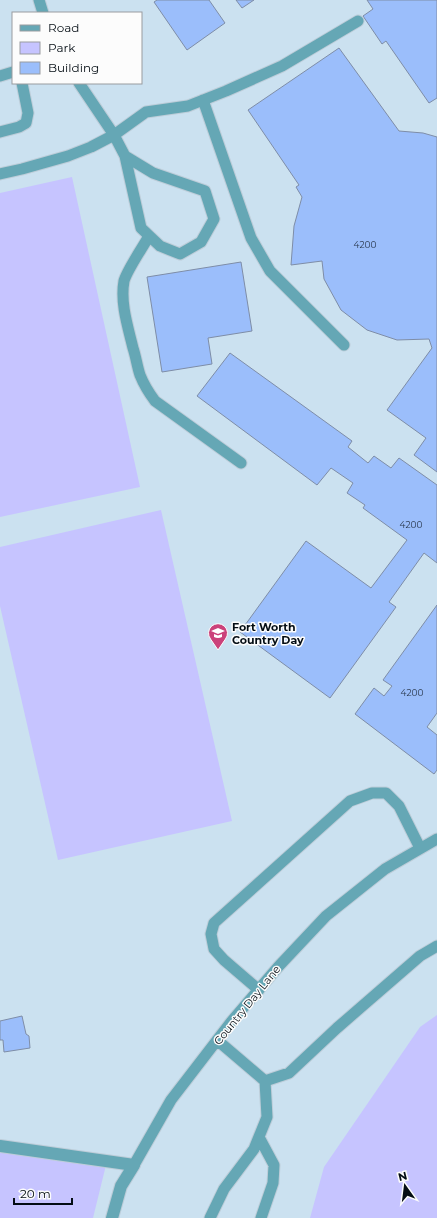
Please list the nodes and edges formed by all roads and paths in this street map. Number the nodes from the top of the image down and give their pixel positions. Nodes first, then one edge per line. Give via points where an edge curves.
1 (39, 0) edge
2 (43, 12) edge
3 (358, 21) dead end
4 (12, 72) edge
5 (0, 76) edge
6 (22, 84) edge
7 (80, 84) edge
8 (203, 100) junction
9 (0, 132) edge
10 (114, 135) junction
11 (125, 156) junction
12 (0, 174) edge
13 (149, 236) junction
14 (344, 345) dead end
15 (241, 463) dead end
16 (437, 839) edge
17 (420, 848) junction
18 (437, 946) edge
19 (259, 990) junction
20 (217, 1040) junction
21 (265, 1081) junction
22 (259, 1137) junction
23 (0, 1146) edge
24 (134, 1165) junction
25 (112, 1218) edge
26 (210, 1218) edge
27 (261, 1218) edge

1 - 2 lane
3 - 8 lane via 282,66
4 - 5 lane
6 - 9 lane via 28,113 26,123
7 - 10 lane
8 - 10 lane via 188,106 146,112
8 - 14 lane via 251,238 270,271
10 - 11 lane
10 - 12 lane via 91,148 68,156
11 - 13 lane via 142,228
11 - 13 lane via 154,173 205,191 214,219 201,242 180,254 160,246
13 - 15 lane via 125,280 124,289 124,302 140,374 155,401
16 - 17 lane, Country Day Lane
17 - 19 lane, Country Day Lane via 385,869 326,916 278,966
17 - 19 lane via 399,806 386,793 372,793 350,801 214,922 211,934 214,948
18 - 21 lane via 420,956 289,1073
19 - 20 lane, Country Day Lane
20 - 21 lane
20 - 24 lane, Country Day Lane via 171,1100
21 - 22 lane via 267,1117
22 - 26 lane via 254,1149 224,1189
22 - 27 lane via 274,1165 273,1183
23 - 24 street
24 - 25 street, Country Day Lane via 121,1186

